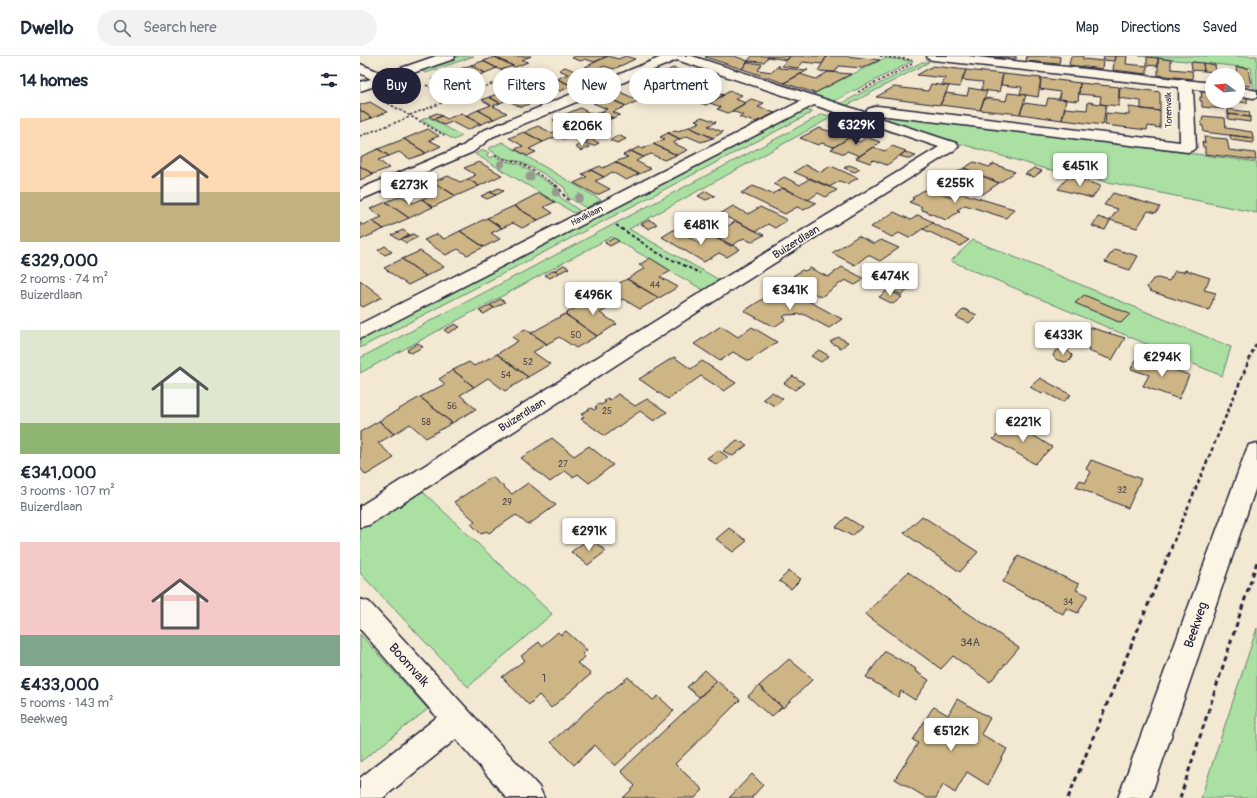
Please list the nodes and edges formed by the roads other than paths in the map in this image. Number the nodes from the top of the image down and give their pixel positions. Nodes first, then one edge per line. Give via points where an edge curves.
1 (449, 56) edge
2 (675, 56) edge
3 (679, 56) edge
4 (933, 56) edge
5 (360, 68) edge
6 (415, 68) edge
7 (372, 74) edge
8 (372, 83) edge
9 (1186, 84) junction
10 (1205, 86) edge
11 (360, 87) edge
12 (1245, 92) edge
13 (1253, 94) dead end
14 (814, 100) junction
15 (862, 116) junction
16 (360, 195) edge
17 (360, 332) edge
18 (1257, 451) edge
19 (360, 518) edge
20 (360, 610) edge
21 (458, 719) junction
22 (360, 797) edge
23 (528, 798) edge
24 (1134, 798) edge

1 - 6 street
2 - 16 street via 487,134 472,146
3 - 14 street, Buizerdlaan
4 - 9 street, Torenvalk
5 - 7 street
8 - 11 street
9 - 10 street, Torenvalk
9 - 15 street, Torenvalk via 1188,147 877,110
12 - 13 street
14 - 15 street, Buizerdlaan
14 - 17 street, Haviklaan
15 - 19 street, Buizerdlaan via 951,146 723,287
18 - 24 street, Beekweg
20 - 21 street, Boomvalk
21 - 22 street
21 - 23 street, Boomvalk

